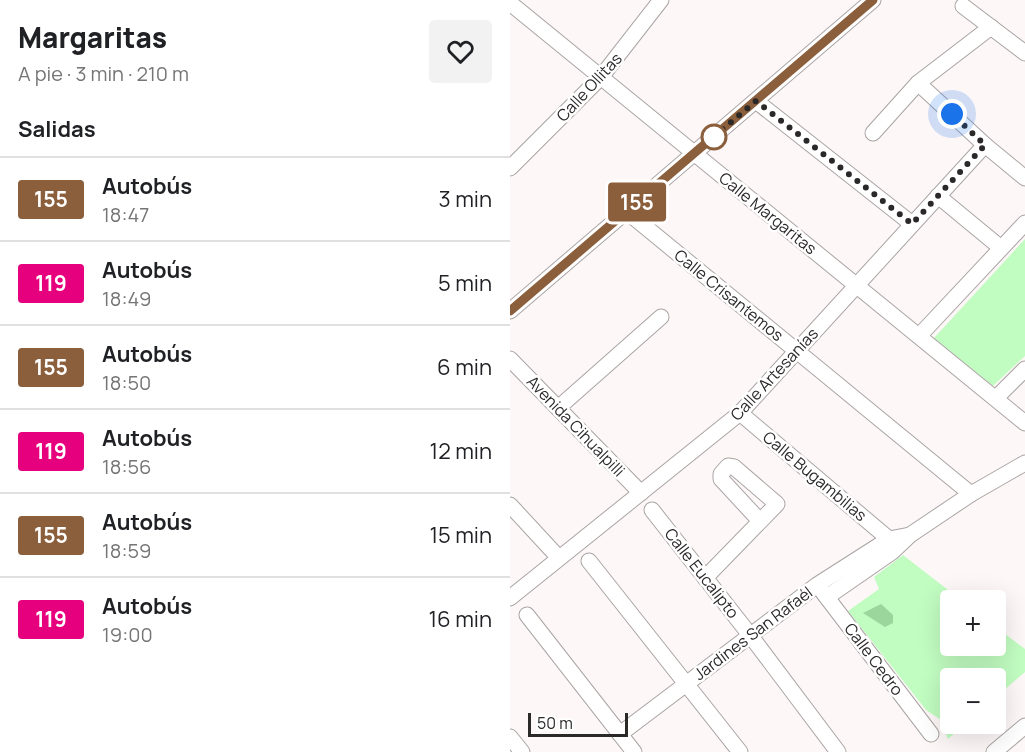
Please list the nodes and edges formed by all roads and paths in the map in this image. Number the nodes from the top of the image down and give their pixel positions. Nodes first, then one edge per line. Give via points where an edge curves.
1 (661, 0) edge
2 (873, 0) edge
3 (510, 3) edge
4 (963, 6) dead end
5 (991, 27) junction
6 (1025, 53) edge
7 (601, 77) junction
8 (918, 83) junction
9 (756, 101) junction
10 (873, 133) dead end
11 (985, 145) junction
12 (694, 153) junction
13 (510, 168) edge
14 (1025, 178) edge
15 (938, 196) junction
16 (626, 211) junction
17 (1025, 223) edge
18 (912, 224) junction
19 (1001, 248) junction
20 (857, 285) junction
21 (510, 311) edge
22 (662, 317) dead end
23 (919, 336) junction
24 (797, 351) junction
25 (510, 359) edge
26 (1025, 369) edge
27 (996, 398) junction
28 (558, 408) junction
29 (740, 413) junction
30 (1025, 423) edge
31 (1025, 463) edge
32 (641, 493) junction
33 (970, 494) junction
34 (510, 505) edge
35 (652, 510) dead end
36 (759, 520) junction
37 (894, 543) junction
38 (559, 558) junction
39 (589, 561) dead end
40 (705, 578) junction
41 (817, 585) junction
42 (827, 597) junction
43 (510, 598) edge
44 (527, 615) dead end
45 (750, 635) junction
46 (686, 684) junction
47 (1025, 726) edge
48 (621, 734) junction
49 (931, 734) dead end
50 (510, 737) edge
51 (522, 752) edge
52 (634, 752) edge
53 (740, 752) edge
54 (838, 752) edge
55 (994, 752) edge

1 - 7 street, Calle Ollitas
2 - 9 street
3 - 7 street, Calle Margaritas
4 - 5 street
5 - 6 street
5 - 8 street
7 - 12 street, Calle Margaritas
7 - 13 street, Calle Ollitas
8 - 10 street
8 - 11 street
9 - 12 street
9 - 18 street
11 - 14 street
11 - 15 street, Calle Artesanías
12 - 16 street
12 - 20 street, Calle Margaritas
15 - 18 street, Calle Artesanías
15 - 19 street
16 - 21 street
16 - 24 street, Calle Crisantemos
17 - 19 street
18 - 20 street, Calle Artesanías
19 - 23 street
20 - 23 street, Calle Margaritas
20 - 24 street, Calle Artesanías
22 - 28 street
23 - 27 street, Calle Margaritas
24 - 29 street, Calle Artesanías
24 - 33 street, Calle Crisantemos
25 - 28 street, Avenida Cihualpilli
26 - 27 street
27 - 30 street, Calle Margaritas
28 - 32 street, Avenida Cihualpilli
29 - 32 street, Calle Artesanías
29 - 37 street, Calle Bugambilias
31 - 33 street
32 - 38 street, Calle Artesanías
33 - 37 street
34 - 38 street
35 - 40 street, Calle Eucalipto
36 - 36 street via 777,504 735,467 728,466 721,474 725,485
36 - 40 street
37 - 41 street, Jardines San Rafaél
37 - 42 street, Jardines San Rafaél
38 - 43 street, Calle Artesanías
39 - 46 street
40 - 45 street, Calle Eucalipto
41 - 42 street, Calle Cedro
41 - 45 street, Jardines San Rafaél
42 - 49 street, Calle Cedro
44 - 48 street
45 - 46 street, Jardines San Rafaél
45 - 54 street, Calle Eucalipto
46 - 48 street, Jardines San Rafaél
46 - 53 street
47 - 55 street
48 - 52 street
50 - 51 street

